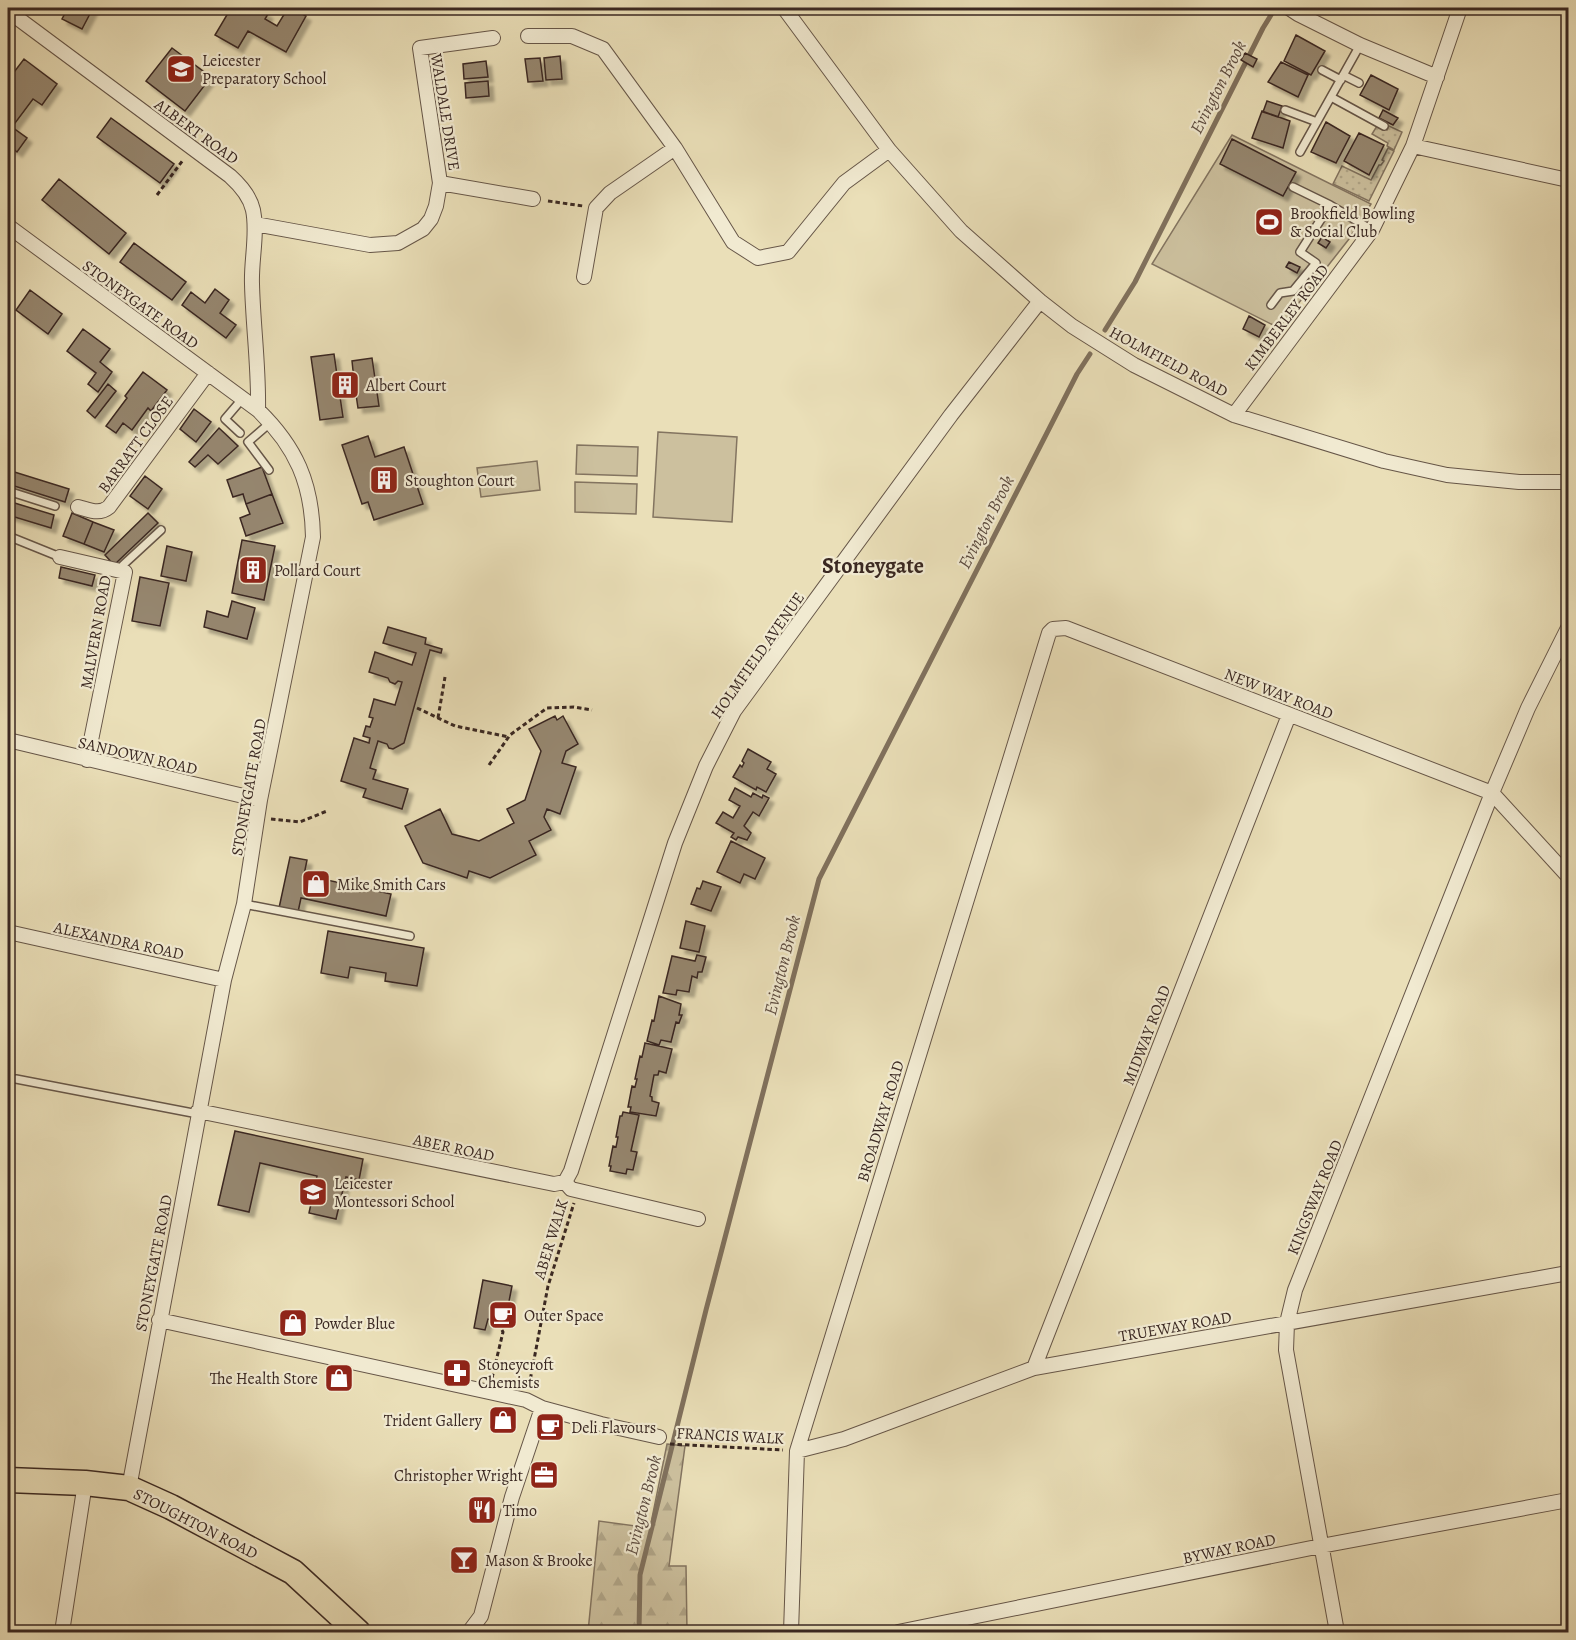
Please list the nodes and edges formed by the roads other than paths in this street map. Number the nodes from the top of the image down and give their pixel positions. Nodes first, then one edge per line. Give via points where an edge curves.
1 (784, 8) edge
2 (1289, 8) edge
3 (1460, 8) edge
4 (8, 11) edge
5 (528, 36) dead end
6 (493, 38) dead end
7 (1360, 45) junction
8 (1322, 70) dead end
9 (1342, 77) junction
10 (1437, 77) junction
11 (1359, 83) dead end
12 (1331, 97) junction
13 (1284, 110) dead end
14 (1317, 122) junction
15 (1384, 126) dead end
16 (1413, 146) junction
17 (675, 148) junction
18 (889, 150) junction
19 (1300, 152) dead end
20 (1569, 180) edge
21 (440, 183) junction
22 (1293, 187) dead end
23 (533, 198) road end
24 (1330, 204) junction
25 (255, 224) junction
26 (8, 226) edge
27 (1372, 230) junction
28 (584, 277) dead end
29 (1040, 301) junction
30 (1271, 305) dead end
31 (208, 373) junction
32 (243, 398) junction
33 (258, 410) junction
34 (1234, 415) junction
35 (271, 422) junction
36 (240, 433) dead end
37 (268, 470) dead end
38 (1569, 482) edge
39 (8, 492) edge
40 (55, 506) dead end
41 (78, 507) dead end
42 (161, 530) dead end
43 (8, 536) edge
44 (60, 557) joint
45 (121, 571) junction
46 (1569, 628) edge
47 (1053, 629) joint
48 (1289, 715) junction
49 (8, 740) edge
50 (87, 760) junction
51 (1492, 793) junction
52 (260, 800) junction
53 (1569, 876) edge
54 (244, 904) junction
55 (8, 932) edge
56 (410, 936) dead end
57 (224, 980) junction
58 (16, 1079) dead end
59 (198, 1113) junction
60 (565, 1182) junction
61 (699, 1219) dead end
62 (1569, 1273) edge
63 (159, 1320) junction
64 (1287, 1323) junction
65 (1035, 1368) junction
66 (542, 1408) junction
67 (660, 1440) road end
68 (797, 1451) junction
69 (8, 1480) edge
70 (85, 1483) junction
71 (129, 1488) junction
72 (1569, 1500) edge
73 (1321, 1546) junction
74 (62, 1632) edge
75 (358, 1632) edge
76 (469, 1632) edge
77 (791, 1632) edge
78 (898, 1632) edge
79 (1337, 1632) edge

1 - 18 street, HOLMFIELD ROAD
2 - 7 street
3 - 10 street, KIMBERLEY ROAD
4 - 25 street, ALBERT ROAD via 238,184 253,207
5 - 17 street via 572,36 603,49
6 - 21 street, WALDALE DRIVE via 420,48
7 - 9 lane
7 - 10 street
8 - 9 lane
9 - 11 lane
9 - 12 lane
10 - 16 street, KIMBERLEY ROAD
12 - 14 lane
12 - 15 lane
13 - 14 lane
14 - 19 lane
16 - 20 street
16 - 27 street, KIMBERLEY ROAD
17 - 18 street via 733,242 759,258 788,252 844,183
17 - 28 street via 610,193 596,208
18 - 29 street, HOLMFIELD ROAD via 961,231
21 - 23 street, WALDALE DRIVE
21 - 25 street, WALDALE DRIVE via 431,219 423,229 398,243 370,244
22 - 24 lane
24 - 27 lane
24 - 30 lane via 1300,252 1316,263 1293,291 1280,293
25 - 33 street, ALBERT ROAD via 252,283
26 - 31 street, STONEYGATE ROAD
27 - 34 street, KIMBERLEY ROAD
29 - 34 street, HOLMFIELD ROAD via 1134,365
29 - 60 street, HOLMFIELD AVENUE via 951,415 734,711 706,766 675,843
31 - 32 street, STONEYGATE ROAD
31 - 41 street, BARRATT CLOSE via 109,507 96,512
32 - 33 street, STONEYGATE ROAD
32 - 36 lane via 225,418
33 - 35 street, STONEYGATE ROAD
34 - 38 street, HOLMFIELD ROAD via 1384,461 1447,475
35 - 37 lane via 248,442
35 - 52 street, STONEYGATE ROAD via 291,450 309,493 313,537
39 - 40 lane
42 - 45 lane
43 - 44 lane
44 - 45 street, MALVERN ROAD
45 - 50 street, MALVERN ROAD via 125,572
46 - 51 street, KINGSWAY ROAD via 1528,708
47 - 48 street, NEW WAY ROAD via 1066,628
47 - 68 street, BROADWAY ROAD via 1046,638
48 - 51 street, NEW WAY ROAD
48 - 65 street, MIDWAY ROAD
49 - 50 street, SANDOWN ROAD
50 - 52 street, SANDOWN ROAD
51 - 53 street
51 - 64 street, KINGSWAY ROAD via 1295,1290
52 - 54 street, STONEYGATE ROAD
54 - 56 lane
54 - 57 street, STONEYGATE ROAD
55 - 57 street, ALEXANDRA ROAD
57 - 59 street, STONEYGATE ROAD
58 - 59 lane
59 - 60 street, ABER ROAD via 554,1184
59 - 63 street, STONEYGATE ROAD
60 - 61 street, ABER ROAD via 571,1189
62 - 64 street, TRUEWAY ROAD
63 - 66 street via 489,1392
63 - 71 street, STONEYGATE ROAD
64 - 65 street, TRUEWAY ROAD
64 - 73 street, KINGSWAY ROAD via 1286,1350
65 - 68 street, TRUEWAY ROAD via 844,1439
66 - 67 street
66 - 76 street via 512,1497 481,1616
68 - 77 street, BROADWAY ROAD
69 - 70 highway, STOUGHTON ROAD
70 - 71 highway, STOUGHTON ROAD
70 - 74 street
71 - 75 highway, STOUGHTON ROAD via 293,1572
72 - 73 street, BYWAY ROAD
73 - 78 street, BYWAY ROAD
73 - 79 street, KINGSWAY ROAD

